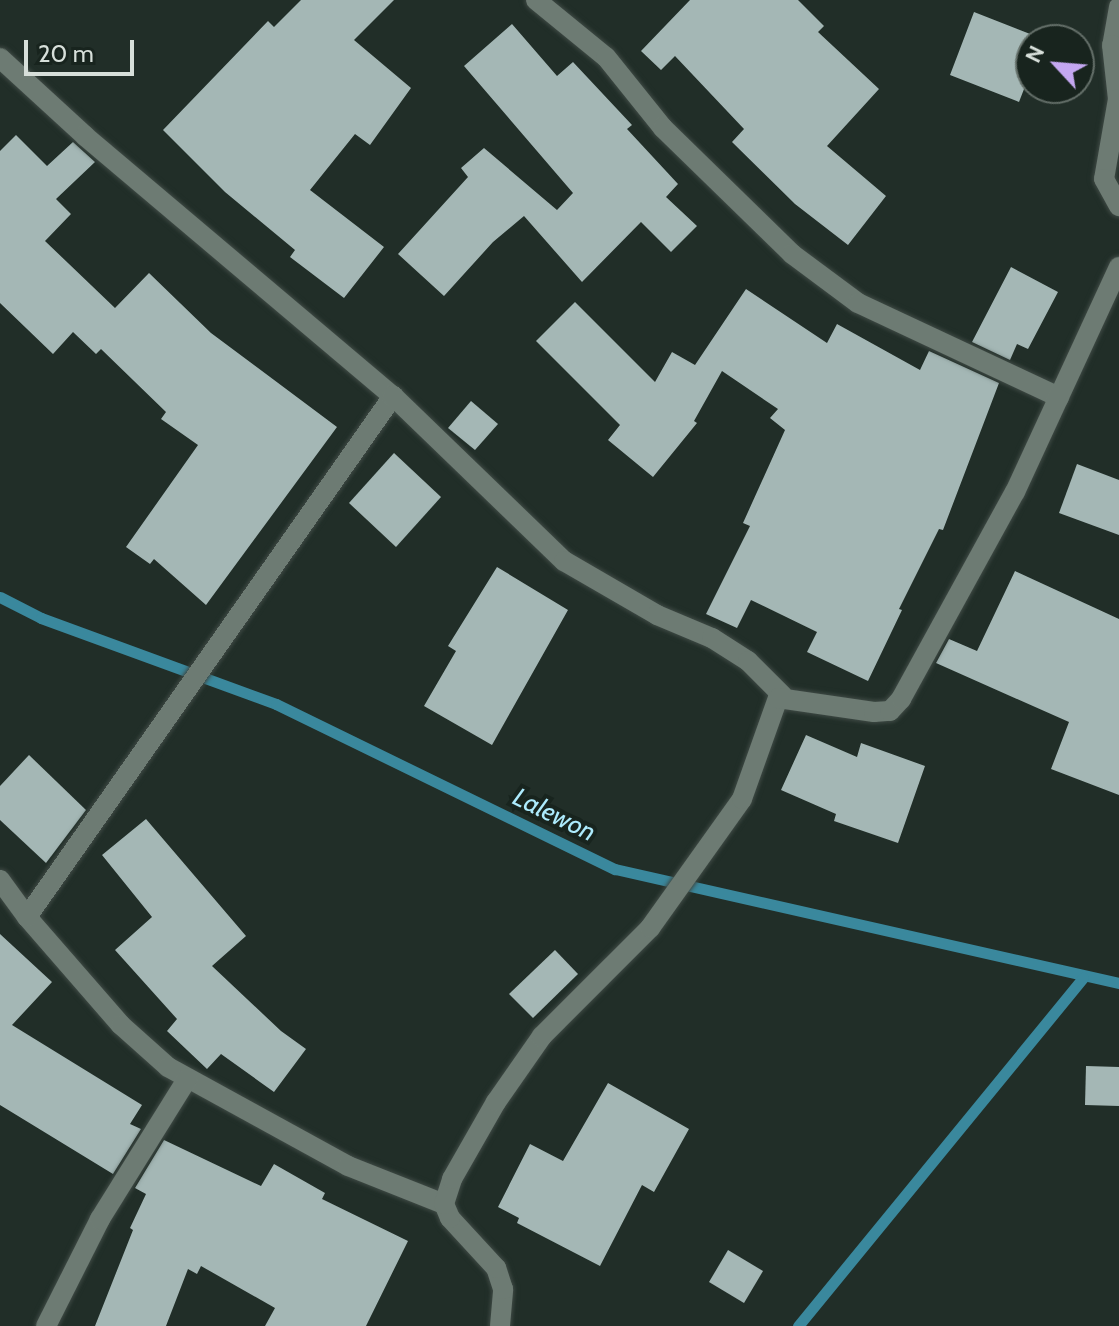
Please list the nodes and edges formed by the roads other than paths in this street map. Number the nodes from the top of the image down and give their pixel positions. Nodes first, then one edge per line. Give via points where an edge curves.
1 (536, 0) edge
2 (1119, 7) edge
3 (0, 58) edge
4 (1119, 206) edge
5 (1119, 267) edge
6 (393, 396) junction
7 (1059, 397) junction
8 (783, 696) junction
9 (0, 880) edge
10 (27, 917) junction
11 (187, 1079) junction
12 (444, 1204) junction
13 (46, 1326) edge
14 (500, 1326) edge

1 - 7 street via 606,57 663,128 792,254 858,303
2 - 4 street via 1112,45 1118,99 1104,179
3 - 6 street
5 - 7 street
6 - 8 street via 564,561 657,615 712,638 748,661
6 - 10 street
7 - 8 street via 1015,492 890,711
8 - 12 street via 774,703 742,799 650,928 542,1036 496,1102 452,1179
9 - 10 street
10 - 11 street via 121,1025
11 - 12 street via 348,1166
11 - 13 street via 100,1219
12 - 14 street via 450,1218 496,1268 503,1289

